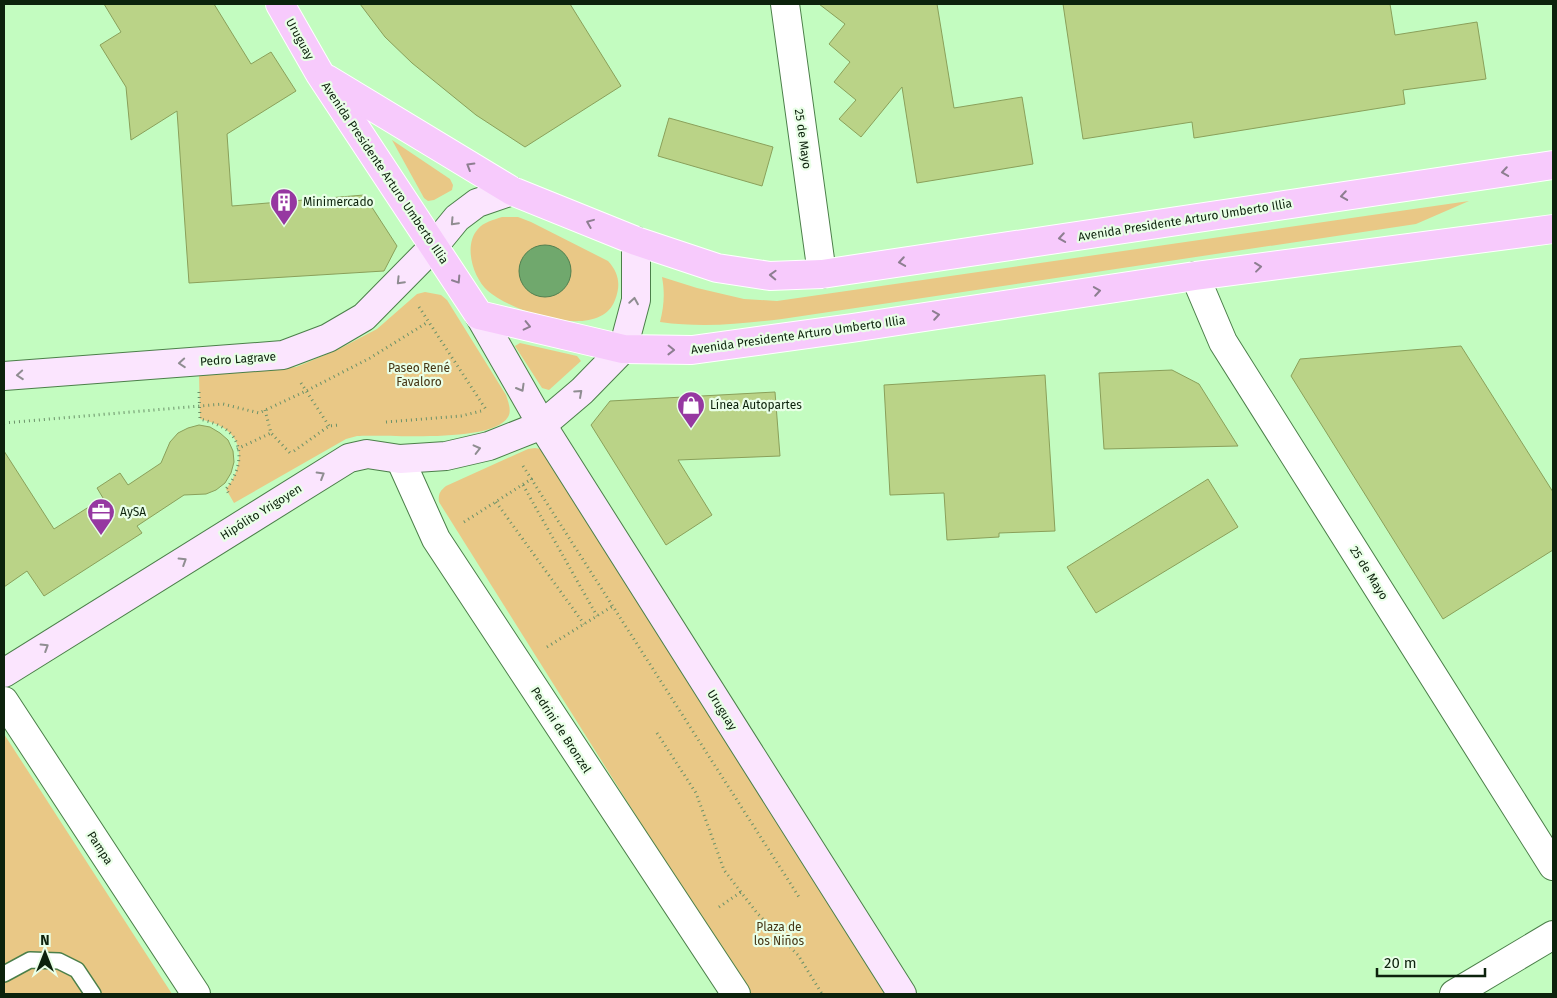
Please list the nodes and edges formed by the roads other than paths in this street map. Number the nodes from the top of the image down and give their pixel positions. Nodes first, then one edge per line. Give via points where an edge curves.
1 (280, 4) edge
2 (785, 4) edge
3 (320, 74) junction
4 (1553, 165) edge
5 (512, 191) junction
6 (1553, 229) edge
7 (636, 242) junction
8 (434, 246) junction
9 (822, 274) junction
10 (1195, 276) junction
11 (479, 315) junction
12 (623, 349) junction
13 (4, 376) edge
14 (542, 425) junction
15 (400, 459) junction
16 (4, 673) edge
17 (4, 701) edge
18 (1553, 866) edge
19 (1553, 935) edge
20 (4, 974) edge
21 (93, 994) edge
22 (196, 994) edge
23 (736, 994) edge
24 (902, 994) edge
25 (1454, 994) edge

1 - 3 main road, Uruguay
2 - 9 street, 25 de Mayo
5 -> 3 main road, Avenida Presidente Arturo Umberto Illia
3 - 8 main road, Avenida Presidente Arturo Umberto Illia
4 -> 9 main road, Avenida Presidente Arturo Umberto Illia
7 -> 5 main road, Avenida Presidente Arturo Umberto Illia
5 -> 8 street, Pedro Lagrave via 477,203 456,218
10 -> 6 main road, Avenida Presidente Arturo Umberto Illia
9 -> 7 main road, Avenida Presidente Arturo Umberto Illia via 770,276 717,268
12 -> 7 street via 636,300
8 -> 11 main road, Avenida Presidente Arturo Umberto Illia
8 -> 13 street, Pedro Lagrave via 364,317 328,338 283,355
12 -> 10 main road, Avenida Presidente Arturo Umberto Illia via 692,350
10 - 18 street, 25 de Mayo via 1223,342
11 -> 12 main road, Avenida Presidente Arturo Umberto Illia
11 -> 14 street, Uruguay
14 -> 12 street, Hipólito Yrigoyen via 582,391
15 -> 14 street, Hipólito Yrigoyen via 446,456 489,446
14 - 24 street, Uruguay
16 -> 15 street, Hipólito Yrigoyen via 349,458 367,454
15 - 23 street, Pedrini de Bronzel via 436,539
17 - 22 street, Pampa
19 - 25 street
20 - 21 lane via 30,960 59,961 77,970

